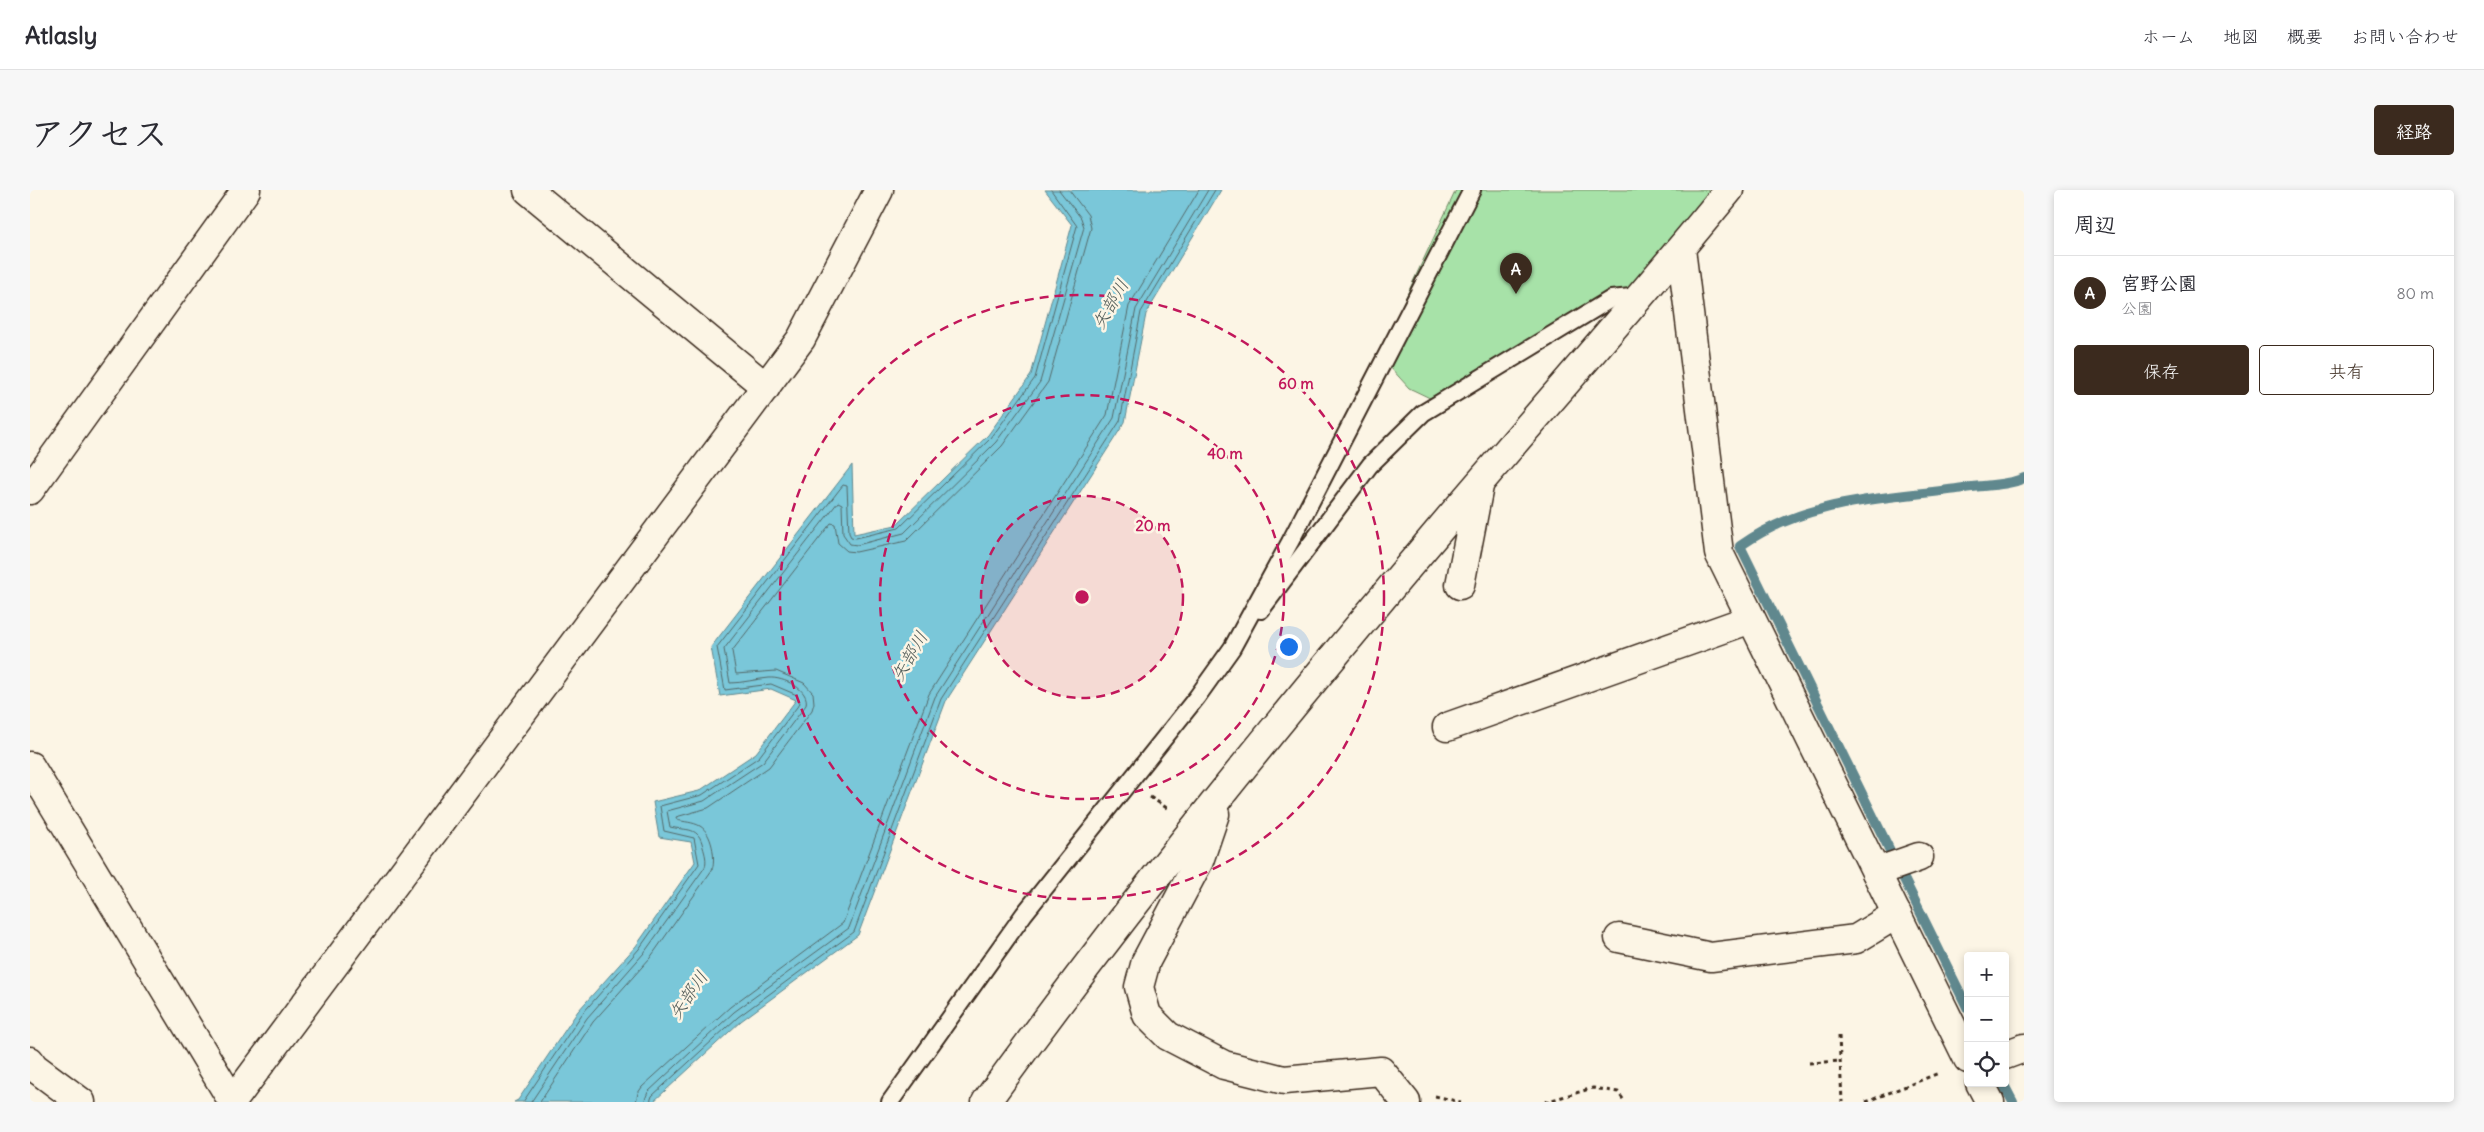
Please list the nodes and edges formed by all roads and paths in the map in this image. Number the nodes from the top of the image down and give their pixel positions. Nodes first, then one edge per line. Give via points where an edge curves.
1 (246, 190) edge
2 (528, 190) edge
3 (879, 190) edge
4 (1472, 190) edge
5 (1729, 190) edge
6 (1680, 249) junction
7 (1640, 296) junction
8 (766, 387) junction
9 (1480, 483) junction
10 (30, 490) edge
11 (1460, 585) dead end
12 (1751, 619) junction
13 (1232, 648) junction
14 (1447, 727) dead end
15 (30, 766) edge
16 (1128, 783) junction
17 (1222, 795) junction
18 (1195, 827) junction
19 (1919, 857) dead end
20 (1876, 872) junction
21 (1897, 914) junction
22 (1619, 938) dead end
23 (1840, 1036) dead end
24 (1964, 1050) edge
25 (1841, 1060) junction
26 (30, 1061) edge
27 (1809, 1063) dead end
28 (1940, 1073) dead end
29 (1982, 1087) edge
30 (81, 1102) edge
31 (232, 1102) edge
32 (890, 1102) edge
33 (986, 1102) edge
34 (1406, 1102) edge
35 (1545, 1102) edge
36 (1625, 1102) edge
37 (1842, 1102) edge
38 (1866, 1102) edge
39 (1990, 1102) edge

1 - 10 street
2 - 8 street
3 - 8 street via 801,339
4 - 13 lane
5 - 6 street
6 - 7 street
6 - 12 street via 1719,553
7 - 9 street
7 - 13 lane via 1611,299 1423,413 1370,466
8 - 31 street
9 - 11 street
9 - 17 street
12 - 14 street
12 - 20 street
13 - 16 lane
15 - 31 street
16 - 18 path
16 - 32 lane via 1024,914
17 - 18 street
17 - 34 street via 1199,861 1146,961 1139,987 1147,1015 1168,1036 1224,1066 1284,1080 1381,1071
18 - 33 street via 1057,1004
19 - 20 street
20 - 21 street
21 - 22 street via 1856,939 1711,958
21 - 24 street
23 - 25 path
25 - 27 path
25 - 37 path
26 - 30 street
28 - 38 path
29 - 39 street
35 - 36 path via 1593,1088 1618,1092

